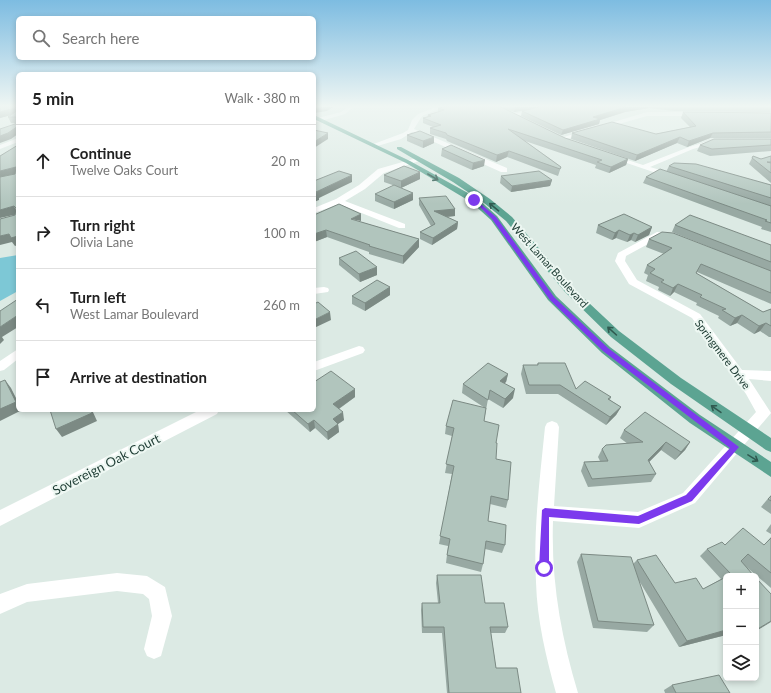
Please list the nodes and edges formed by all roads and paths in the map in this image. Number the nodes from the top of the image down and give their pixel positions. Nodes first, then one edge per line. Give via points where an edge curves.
1 (361, 139) edge
2 (380, 139) edge
3 (393, 139) edge
4 (433, 139) edge
5 (560, 140) edge
6 (723, 140) edge
7 (16, 141) edge
8 (386, 142) junction
9 (574, 144) edge
10 (374, 145) junction
11 (0, 147) edge
12 (602, 154) edge
13 (420, 159) junction
14 (408, 162) junction
15 (644, 167) junction
16 (504, 170) dead end
17 (680, 180) edge
18 (339, 201) junction
19 (316, 211) edge
20 (402, 226) dead end
21 (685, 241) edge
22 (359, 350) dead end
23 (16, 356) edge
24 (316, 366) edge
25 (0, 367) edge
26 (739, 374) junction
27 (771, 376) edge
28 (208, 412) edge
29 (552, 428) dead end
30 (748, 432) junction
31 (771, 446) edge
32 (736, 447) junction
33 (771, 470) edge
34 (545, 513) junction
35 (0, 518) edge
36 (0, 604) edge
37 (154, 649) dead end
38 (567, 693) edge

1 - 10 main road, West Lamar Boulevard
2 - 8 main road, West Lamar Boulevard
3 - 8 street
4 - 16 street
5 - 9 street
6 - 15 street via 690,148
7 - 11 street
8 - 10 street
8 - 13 main road, West Lamar Boulevard
10 - 14 main road, West Lamar Boulevard
12 - 15 street
13 - 14 street
30 -> 13 main road, West Lamar Boulevard via 615,334 569,290 509,219 456,180
14 - 18 street via 381,171
14 -> 32 main road, West Lamar Boulevard via 479,204 494,218 552,298 600,345 695,419
15 - 17 street
18 - 19 street
18 - 20 street
21 - 26 street, Springmere Drive via 657,235 621,255 620,261 633,282 696,316
22 - 24 street
23 - 25 street
26 - 27 street
26 - 30 street, Springmere Drive via 764,413
28 - 35 street, Sovereign Oak Court
29 - 34 street
30 - 31 main road, West Lamar Boulevard
30 - 32 street
32 -> 33 main road, West Lamar Boulevard
32 - 34 street via 689,498 639,520
34 - 38 street via 544,568 548,617
36 - 37 street via 26,593 118,582 147,585 158,594 162,616

